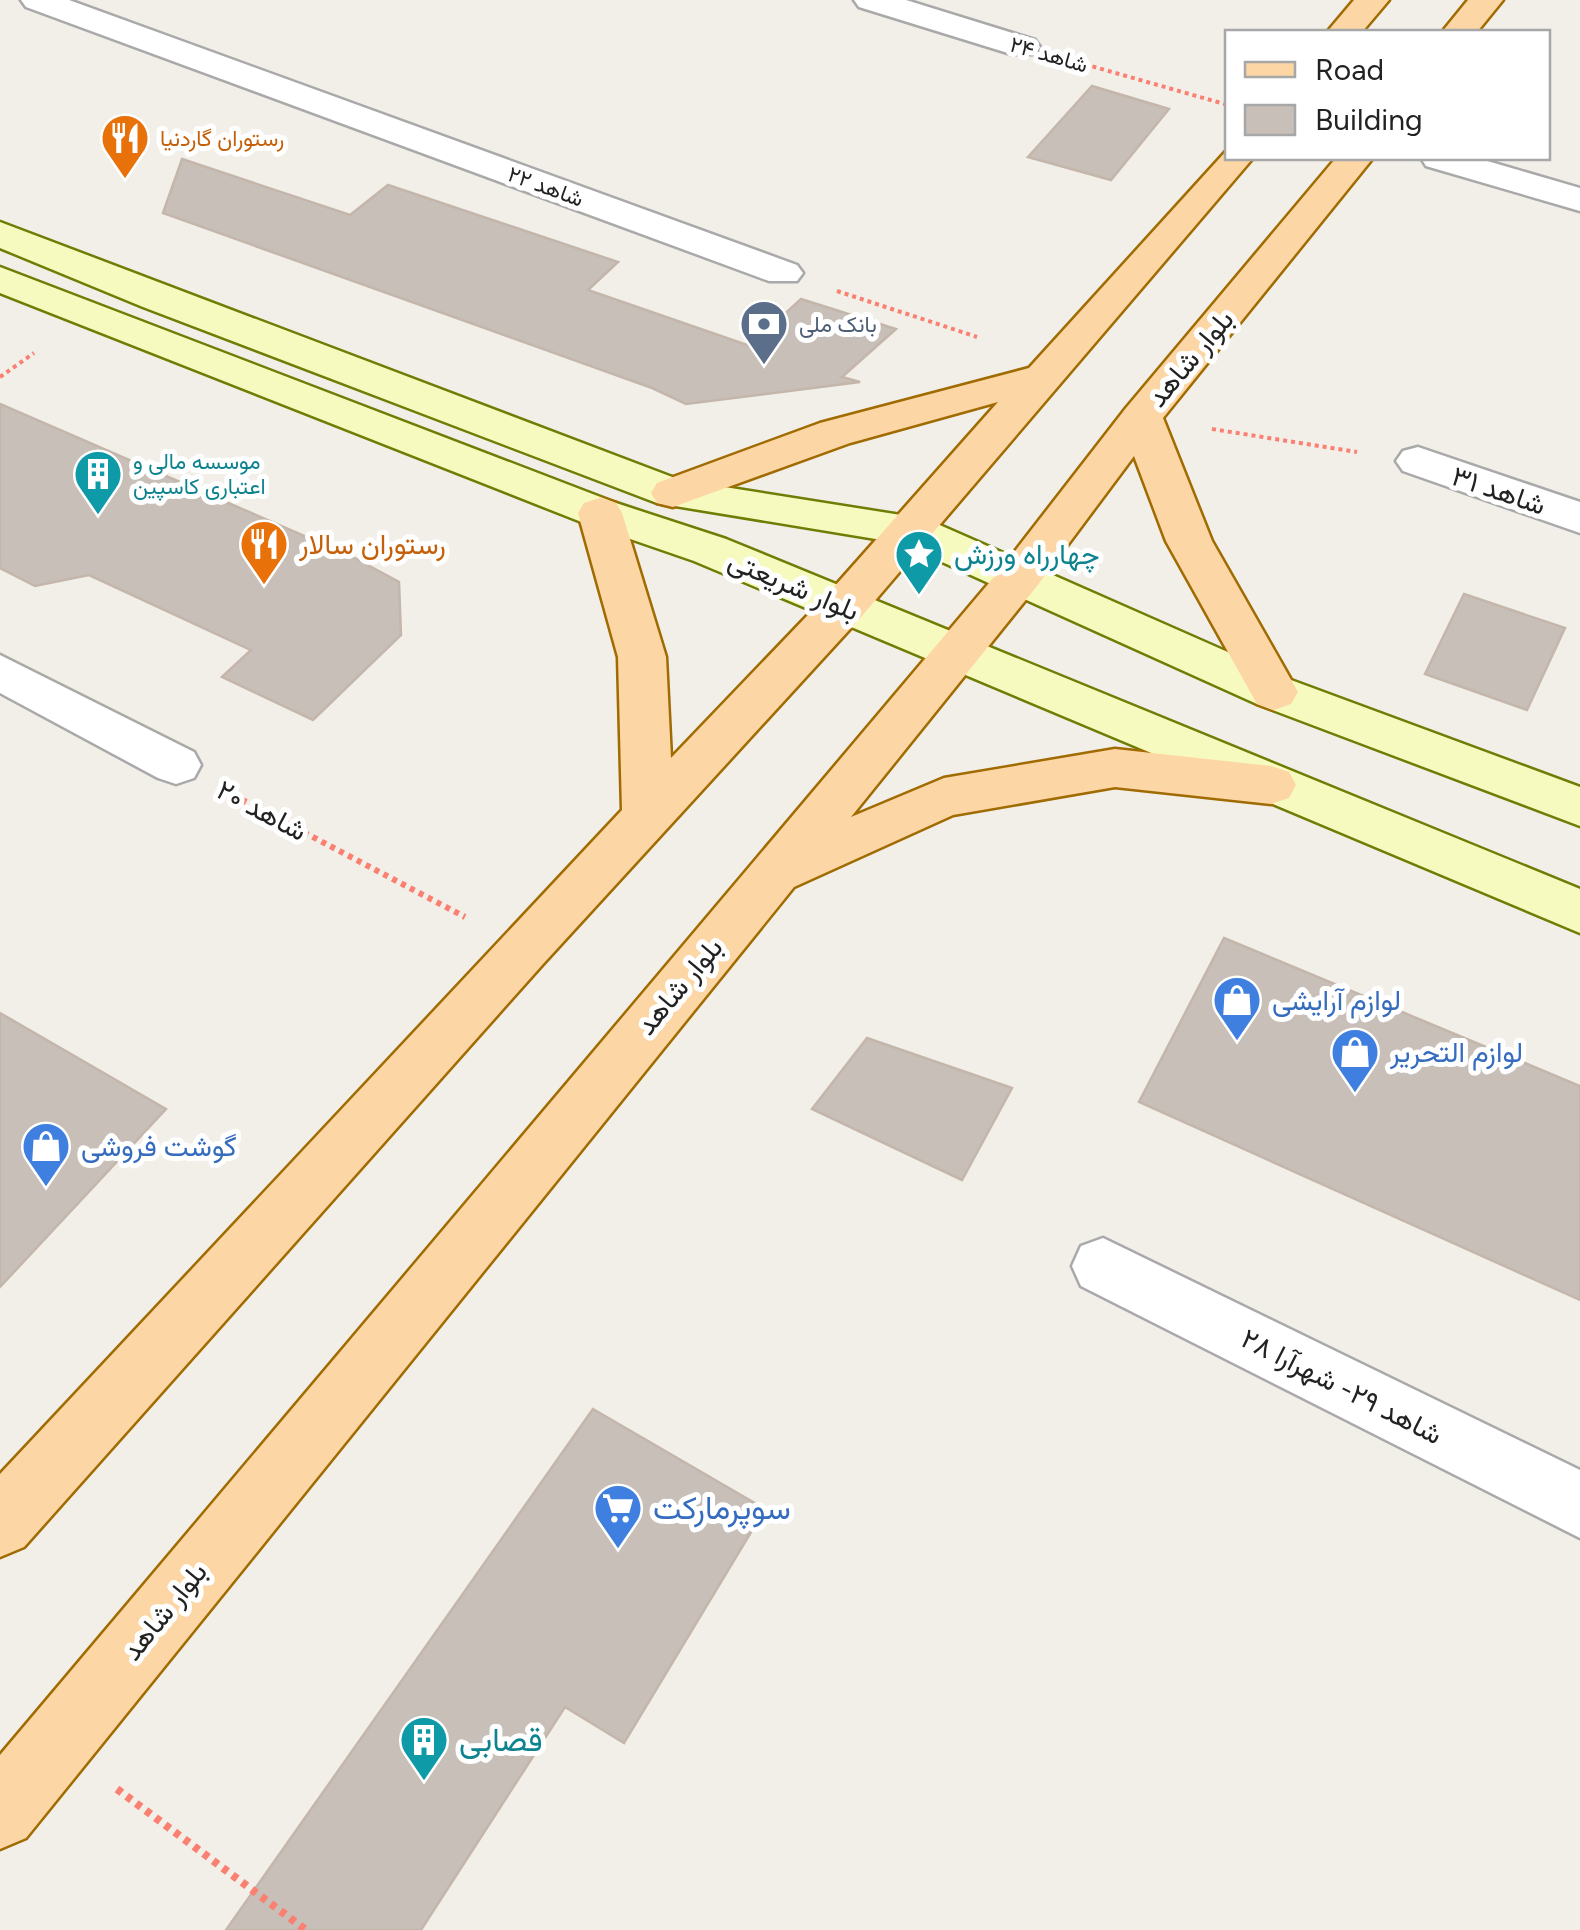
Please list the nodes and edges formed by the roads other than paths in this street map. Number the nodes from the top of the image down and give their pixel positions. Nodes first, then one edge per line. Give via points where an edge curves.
1 (38, 0) edge
2 (871, 0) edge
3 (1372, 0) edge
4 (1486, 0) edge
5 (1346, 30) edge
6 (1461, 30) edge
7 (1023, 47) road end
8 (1233, 160) edge
9 (1354, 160) edge
10 (1446, 160) edge
11 (1580, 200) edge
12 (0, 234) edge
13 (783, 273) road end
14 (0, 280) edge
15 (1052, 370) junction
16 (1141, 417) junction
17 (1418, 461) road end
18 (673, 493) junction
19 (600, 512) junction
20 (1580, 518) edge
21 (910, 530) junction
22 (1021, 576) junction
23 (844, 606) junction
24 (955, 652) junction
25 (0, 672) edge
26 (1274, 692) junction
27 (176, 765) road end
28 (1272, 785) junction
29 (1580, 807) edge
30 (648, 814) junction
31 (769, 876) junction
32 (1580, 912) edge
33 (1103, 1266) dead end
34 (1580, 1505) edge
35 (0, 1524) edge
36 (0, 1812) edge

1 - 13 street, شاهد ۲۲
2 - 7 street, شاهد ۲۴
3 - 5 main road
4 - 6 main road
8 - 15 main road
9 - 16 main road, بلوار شاهد
10 - 11 street
12 - 18 main road, بلوار شریعتی
14 - 19 main road, بلوار شریعتی
15 - 18 main road via 834,434
15 - 21 main road
16 - 22 main road, بلوار شاهد
16 - 26 main road via 1189,542
17 - 20 street, شاهد ۳۱
18 - 21 main road, بلوار شریعتی
19 - 23 main road, بلوار شریعتی
19 - 30 main road via 642,657
21 - 22 main road, بلوار شریعتی
21 - 23 main road
22 - 24 main road, بلوار شاهد
22 - 26 main road, بلوار شریعتی
23 - 24 main road, بلوار شریعتی
23 - 30 main road
24 - 28 main road, بلوار شریعتی
24 - 31 main road, بلوار شاهد
25 - 27 street
26 - 29 main road, بلوار شریعتی
28 - 31 main road via 1116,768 944,797
28 - 32 main road, بلوار شریعتی
30 - 35 main road
31 - 36 main road, بلوار شاهد
33 - 34 street, شاهد ۲۹- شهرآرا ۲۸

